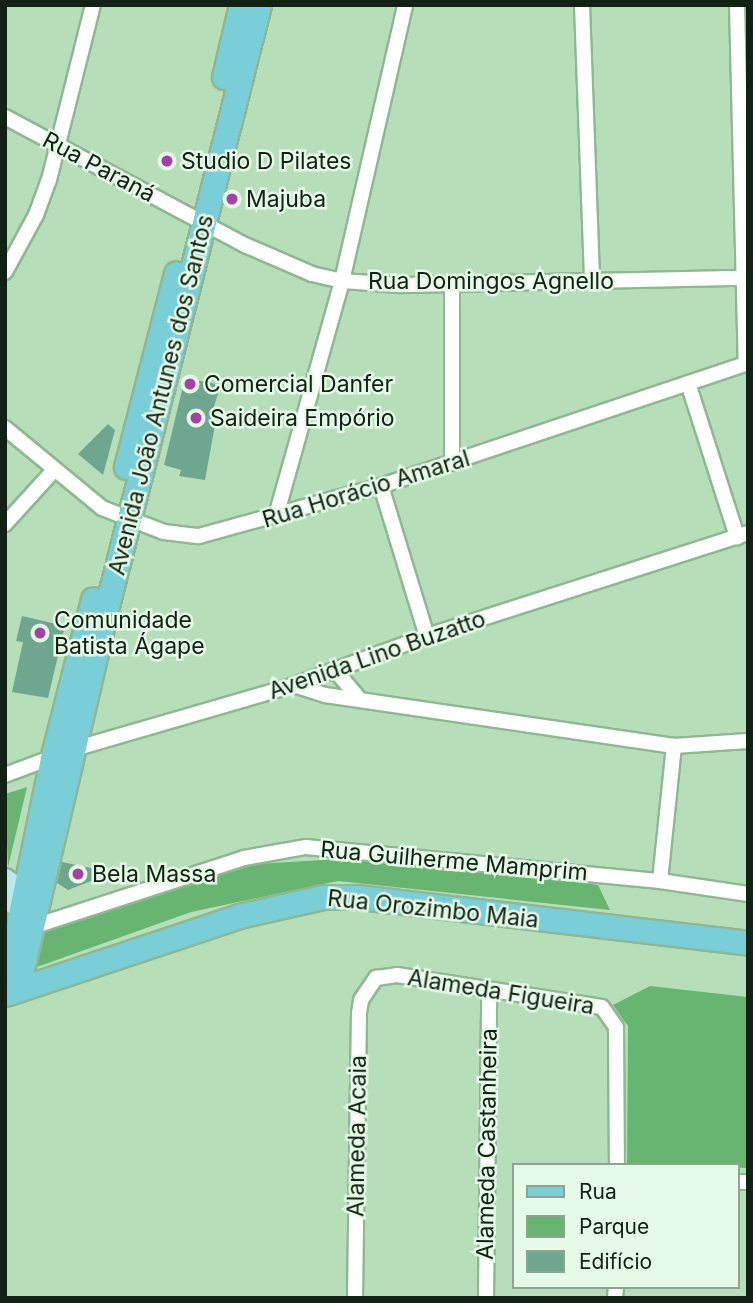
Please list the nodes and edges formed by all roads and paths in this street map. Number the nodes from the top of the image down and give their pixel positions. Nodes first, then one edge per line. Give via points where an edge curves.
1 (93, 5) edge
2 (241, 5) edge
3 (259, 5) edge
4 (405, 5) edge
5 (582, 5) edge
6 (737, 5) edge
7 (5, 117) edge
8 (55, 143) junction
9 (199, 220) junction
10 (5, 272) edge
11 (747, 278) edge
12 (342, 281) junction
13 (592, 281) junction
14 (452, 284) junction
15 (747, 363) edge
16 (688, 383) junction
17 (5, 428) edge
18 (452, 463) junction
19 (55, 469) junction
20 (381, 486) junction
21 (276, 516) junction
22 (122, 517) junction
23 (5, 524) edge
24 (742, 535) edge
25 (427, 636) junction
26 (335, 670) junction
27 (294, 685) junction
28 (358, 697) junction
29 (748, 741) edge
30 (674, 746) junction
31 (74, 749) junction
32 (51, 759) junction
33 (5, 775) edge
34 (5, 878) edge
35 (660, 881) junction
36 (748, 894) edge
37 (26, 908) edge
38 (9, 939) edge
39 (748, 943) edge
40 (376, 978) joint
41 (9, 990) edge
42 (489, 990) junction
43 (617, 1163) edge
44 (355, 1298) edge
45 (486, 1298) edge

1 - 8 street
2 - 9 main road, Avenida João Antunes dos Santos
3 - 9 main road, Avenida João Antunes dos Santos
4 - 12 street
5 - 13 street
6 - 11 street
7 - 8 street, Rua Paraná
8 - 9 street, Rua Paraná
8 - 10 street via 36,215
9 - 12 street, Rua Domingos Agnello via 287,263
9 - 22 main road, Avenida João Antunes dos Santos via 152,354
11 - 13 street, Rua Domingos Agnello
11 - 15 street
12 - 14 street, Rua Domingos Agnello
12 - 21 street
13 - 14 street, Rua Domingos Agnello
14 - 18 street
15 - 16 street, Rua Horácio Amaral
16 - 18 street, Rua Horácio Amaral
16 - 24 street
17 - 19 street, Rua Horácio Amaral
18 - 20 street, Rua Horácio Amaral
19 - 22 street, Rua Horácio Amaral via 102,508
19 - 23 street
20 - 21 street, Rua Horácio Amaral
20 - 25 street
21 - 22 street, Rua Horácio Amaral via 199,536
22 - 31 main road, Avenida João Antunes dos Santos
22 - 32 main road, Avenida João Antunes dos Santos
24 - 25 street, Avenida Lino Buzatto
25 - 26 street, Avenida Lino Buzatto
26 - 27 street, Avenida Lino Buzatto
26 - 28 street
27 - 28 street via 325,695
27 - 31 street, Avenida Lino Buzatto
28 - 30 street
29 - 30 street
30 - 35 street
31 - 32 street, Avenida Lino Buzatto
31 - 37 main road, Avenida João Antunes dos Santos
32 - 33 street, Avenida Lino Buzatto
32 - 37 main road, Avenida João Antunes dos Santos
34 - 37 main road
35 - 36 street, Rua Guilherme Mamprim
35 - 37 street, Rua Guilherme Mamprim via 306,847
37 - 38 main road, Avenida João Antunes dos Santos
37 - 41 main road, Avenida João Antunes dos Santos
38 - 41 main road, Avenida João Antunes dos Santos
39 - 41 main road, Rua Orozimbo Maia via 358,897 323,897 239,916
40 - 42 street, Alameda Figueira via 397,975
40 - 44 street, Alameda Acaia via 361,1000 359,1013
42 - 43 street, Alameda Figueira via 602,1007 616,1027
42 - 45 street, Alameda Castanheira

